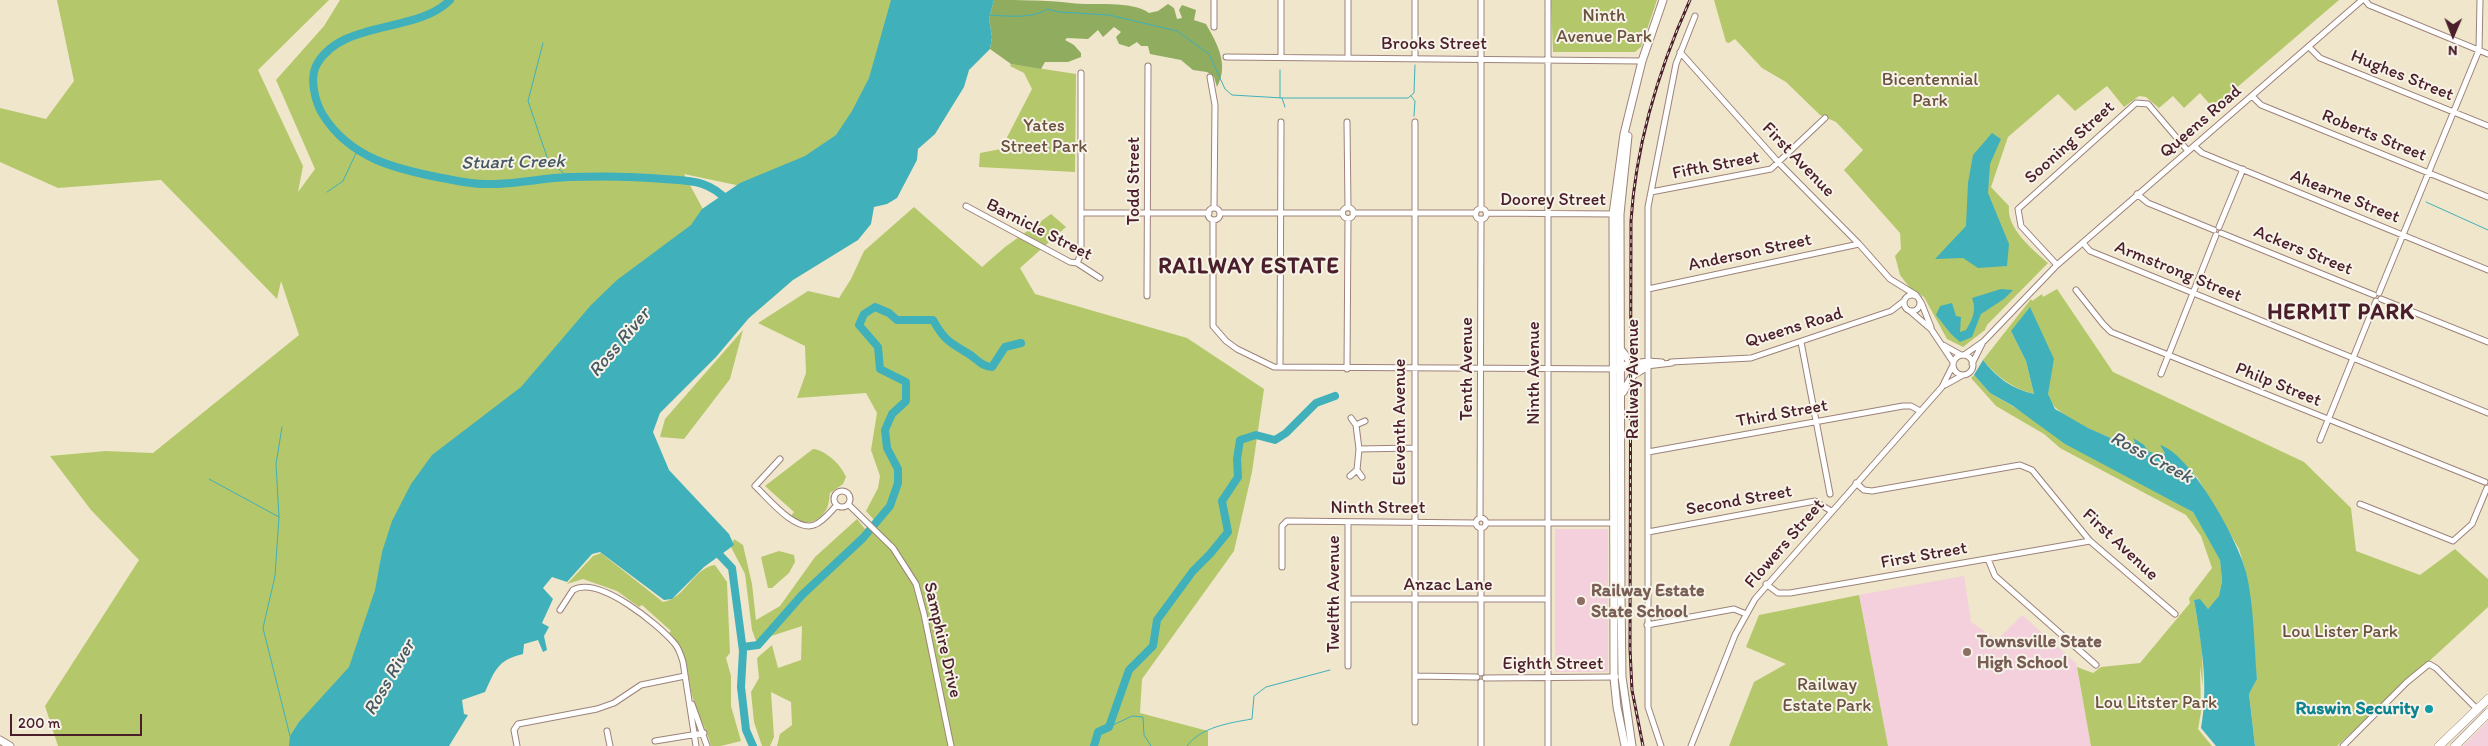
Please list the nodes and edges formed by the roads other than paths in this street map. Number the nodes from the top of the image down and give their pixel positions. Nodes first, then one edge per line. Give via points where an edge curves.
1 (1214, 0) edge
2 (1281, 0) edge
3 (1348, 0) edge
4 (1415, 0) edge
5 (1482, 0) edge
6 (1548, 0) edge
7 (1662, 0) edge
8 (2363, 0) edge
9 (2480, 0) edge
10 (1695, 16) dead end
11 (1214, 27) dead end
12 (2309, 47) junction
13 (2479, 50) junction
14 (1680, 52) junction
15 (2488, 54) edge
16 (1226, 57) dead end
17 (1281, 57) junction
18 (1348, 57) junction
19 (1415, 58) junction
20 (1481, 58) junction
21 (1549, 59) junction
22 (1642, 61) junction
23 (1148, 66) dead end
24 (1081, 73) dead end
25 (1210, 76) dead end
26 (2252, 96) junction
27 (2454, 112) junction
28 (1825, 118) dead end
29 (1280, 122) dead end
30 (1348, 122) dead end
31 (1414, 122) dead end
32 (2488, 126) edge
33 (2194, 146) junction
34 (2188, 151) junction
35 (1779, 163) junction
36 (2243, 169) junction
37 (2428, 174) junction
38 (1651, 192) junction
39 (2137, 194) junction
40 (2488, 197) edge
41 (966, 206) dead end
42 (1214, 208) junction
43 (1348, 208) junction
44 (1481, 209) junction
45 (1081, 213) junction
46 (1147, 213) junction
47 (1208, 213) junction
48 (1220, 213) junction
49 (1281, 213) junction
50 (1342, 213) junction
51 (1353, 213) junction
52 (1414, 213) junction
53 (1486, 213) junction
54 (1476, 214) junction
55 (1548, 214) junction
56 (1616, 214) junction
57 (1348, 219) junction
58 (1213, 220) junction
59 (1481, 220) junction
60 (2217, 231) junction
61 (2403, 235) junction
62 (2083, 243) junction
63 (1859, 244) junction
64 (1077, 263) junction
65 (2057, 265) junction
66 (2488, 270) edge
67 (1100, 278) dead end
68 (1897, 285) junction
69 (1648, 289) junction
70 (2076, 290) dead end
71 (2192, 293) junction
72 (1916, 295) junction
73 (1147, 296) dead end
74 (2378, 297) junction
75 (1904, 300) junction
76 (1921, 302) junction
77 (1891, 311) junction
78 (1910, 311) junction
79 (1931, 329) junction
80 (1984, 341) junction
81 (1801, 342) junction
82 (2488, 342) edge
83 (1942, 345) junction
84 (1621, 351) junction
85 (1962, 355) junction
86 (2168, 355) junction
87 (2353, 359) junction
88 (1636, 362) junction
89 (1648, 364) junction
90 (1953, 364) junction
91 (1972, 364) junction
92 (1619, 367) junction
93 (1280, 368) junction
94 (1347, 368) junction
95 (1414, 368) junction
96 (1481, 368) junction
97 (1548, 368) junction
98 (1963, 374) junction
99 (2160, 374) dead end
100 (1942, 387) junction
101 (1621, 397) junction
102 (1920, 411) junction
103 (2488, 413) edge
104 (1350, 418) dead end
105 (1365, 420) dead end
106 (2328, 420) junction
107 (1817, 422) junction
108 (1356, 425) junction
109 (2320, 440) dead end
110 (1359, 448) junction
111 (1414, 448) junction
112 (1648, 452) junction
113 (780, 459) dead end
114 (1357, 470) junction
115 (1350, 476) dead end
116 (1362, 477) dead end
117 (1856, 483) junction
118 (2487, 485) edge
119 (1830, 494) dead end
120 (848, 504) junction
121 (2360, 504) dead end
122 (837, 505) junction
123 (1832, 511) junction
124 (1480, 518) junction
125 (1414, 521) junction
126 (1348, 522) junction
127 (1476, 523) junction
128 (1486, 523) junction
129 (1548, 523) junction
130 (1614, 523) junction
131 (1481, 529) junction
132 (1648, 532) junction
133 (2090, 541) junction
134 (1988, 559) junction
135 (1282, 567) dead end
136 (1766, 584) junction
137 (1349, 598) junction
138 (1481, 599) junction
139 (1547, 599) junction
140 (1415, 600) junction
141 (560, 610) dead end
142 (1746, 614) junction
143 (2175, 614) dead end
144 (1647, 625) junction
145 (2096, 665) dead end
146 (1348, 666) dead end
147 (685, 676) junction
148 (1415, 676) junction
149 (1618, 677) junction
150 (1481, 678) junction
151 (1547, 678) junction
152 (689, 694) junction
153 (2488, 699) edge
154 (2477, 709) junction
155 (2487, 717) edge
156 (1415, 722) dead end
157 (608, 731) dead end
158 (704, 733) junction
159 (694, 734) junction
160 (0, 740) edge
161 (656, 742) dead end
162 (10, 746) edge
163 (517, 746) edge
164 (610, 746) edge
165 (696, 746) edge
166 (707, 746) edge
167 (951, 746) edge
168 (1481, 746) edge
169 (1548, 746) edge
170 (1625, 746) edge
171 (1632, 746) edge
172 (1661, 746) edge
173 (1691, 746) edge
174 (2344, 746) edge
175 (2439, 746) edge
176 (2455, 746) edge

1 - 11 street
2 - 17 street
3 - 18 street
4 - 19 street
5 - 20 street
6 - 21 street, Ninth Avenue
7 - 22 main road, Railway Avenue
8 - 12 street, Queens Road
8 - 13 street
9 - 13 street
10 - 14 street, Railway Avenue
12 - 26 street, Queens Road
12 - 27 street, Hughes Street via 2320,58
13 - 15 street
13 - 27 street
14 - 35 street, First Avenue
14 - 38 street, Railway Avenue
16 - 17 street, Brooks Street
17 - 18 street, Brooks Street
18 - 19 street, Brooks Street
19 - 20 street, Brooks Street
20 - 21 street, Brooks Street
20 - 44 street
21 - 22 street, Brooks Street
21 - 55 street, Ninth Avenue
22 - 56 main road, Railway Avenue via 1624,134
23 - 46 street, Todd Street
24 - 45 street
25 - 42 street via 1215,105
26 - 33 street, Queens Road
26 - 37 street, Roberts Street via 2261,105
27 - 32 street, Hughes Street
27 - 37 street
28 - 35 street, Fifth Street
29 - 49 street
30 - 43 street
31 - 52 street, Eleventh Avenue
33 - 34 street, Queens Road
33 - 36 street, Ahearne Street via 2202,153
34 - 39 street, Queens Road
34 - 65 street, Sooning Street via 2148,104 2136,103 2018,208 2020,226
35 - 38 street, Fifth Street via 1766,171
35 - 63 street, First Avenue
36 - 60 street
36 - 61 street, Ahearne Street
37 - 40 street, Roberts Street
37 - 61 street
38 - 69 street, Railway Avenue via 1648,207
39 - 60 street, Ackers Street via 2148,203
39 - 62 street, Queens Road
41 - 64 street, Barnicle Street
42 - 47 street
42 - 48 street
43 - 50 street
43 - 51 street
44 - 53 street
44 - 54 street
45 - 46 street
45 - 64 street via 1081,254
46 - 47 street
46 - 73 street, Todd Street
47 - 58 street
48 - 49 street
48 - 58 street via 1219,218
49 - 50 street
49 - 93 street
50 - 57 street
51 - 52 street, Doorey Street
51 - 57 street
52 - 54 street, Doorey Street
52 - 95 street, Eleventh Avenue
53 - 55 street, Doorey Street
53 - 59 street
54 - 59 street
55 - 56 street, Doorey Street
55 - 97 street, Ninth Avenue
56 - 84 main road, Railway Avenue
56 - 92 main road, Railway Avenue
57 - 94 street
58 - 93 street via 1213,326 1226,341 1252,358
59 - 96 street, Tenth Avenue
60 - 71 street
60 - 74 street, Ackers Street
61 - 66 street, Ahearne Street
61 - 74 street
62 - 65 street, Queens Road
62 - 71 street, Armstrong Street via 2090,251
63 - 68 street, First Avenue
63 - 69 street, Anderson Street
64 - 67 street, Barnicle Street
65 - 80 street
68 - 72 street, First Avenue
68 - 75 street, First Avenue
69 - 89 street, Railway Avenue
70 - 86 street, Philp Street via 2106,328
71 - 86 street
71 - 87 street, Armstrong Street
72 - 75 street
72 - 76 street
74 - 82 street, Ackers Street
74 - 87 street
75 - 77 street, Queens Road
75 - 78 street
76 - 78 street via 1918,309
76 - 79 street
77 - 78 street, Queens Road
77 - 81 street, Queens Road
78 - 79 street
79 - 83 street
80 - 85 street
80 - 91 street
81 - 89 street, Queens Road via 1751,358
81 - 107 street
83 - 85 street
83 - 90 street
84 - 88 main road
84 - 92 main road, Railway Avenue
85 - 90 street
85 - 91 street via 1970,358
86 - 99 street
86 - 106 street, Philp Street
87 - 103 street, Armstrong Street
87 - 106 street
88 - 89 street, Queens Road
88 - 92 street, Queens Road
89 - 92 street, Queens Road
89 - 101 main road via 1633,375
89 - 112 street, Railway Avenue
90 - 98 street via 1957,373
90 - 100 street, Flowers Street
91 - 98 street via 1970,371
92 - 97 street
92 - 101 main road, Railway Avenue
92 - 130 main road, Railway Avenue
93 - 94 street
94 - 95 street
95 - 96 street
95 - 111 street, Eleventh Avenue
96 - 97 street
96 - 124 street, Tenth Avenue
97 - 129 street, Ninth Avenue
98 - 100 street, Flowers Street
100 - 102 street, Flowers Street
101 - 149 main road, Railway Avenue
102 - 107 street, Third Street via 1903,406
102 - 117 street, Flowers Street
104 - 108 street
105 - 108 street
106 - 109 street
106 - 118 street, Philp Street
107 - 112 street, Third Street
107 - 119 street
108 - 110 street
110 - 111 street
110 - 114 street
111 - 125 street, Eleventh Avenue
112 - 132 street, Railway Avenue
113 - 122 street via 755,486 792,521 801,526 814,525
114 - 115 street
114 - 116 street
117 - 123 street, Flowers Street
117 - 133 street, First Avenue via 1864,490 1872,491 2020,465 2032,470
118 - 121 street via 2472,524 2453,541
120 - 122 street via 843,507
120 - 122 street via 850,497 842,491 835,496
120 - 167 street, Samphire Drive via 904,561 918,591
123 - 132 street, Second Street via 1815,501
123 - 136 street, Flowers Street
124 - 127 street
124 - 128 street
125 - 126 street, Ninth Street
125 - 127 street, Ninth Street
125 - 140 street, Eleventh Avenue
126 - 135 street, Ninth Street via 1287,521 1282,526
126 - 137 street, Twelfth Avenue
127 - 131 street
128 - 129 street
128 - 131 street
129 - 130 street
129 - 139 street, Ninth Avenue
130 - 149 main road, Railway Avenue
131 - 138 street
132 - 144 street, Railway Avenue
133 - 134 street, First Street
133 - 143 street, First Avenue
134 - 136 street, First Street via 1783,593
134 - 145 street via 1994,576
136 - 142 street, Flowers Street
137 - 140 street, Anzac Lane
137 - 146 street, Twelfth Avenue
138 - 139 street, Anzac Lane
138 - 140 street, Anzac Lane
138 - 150 street
139 - 151 street, Ninth Avenue
140 - 148 street, Eleventh Avenue
141 - 147 street via 573,590 581,587 629,603 676,646
142 - 144 street via 1734,609
142 - 173 street, Flowers Street
144 - 172 street, Railway Avenue via 1648,707
147 - 152 street
147 - 163 street via 641,685 597,709 518,724 514,730
148 - 150 street, Eighth Street
148 - 156 street, Eleventh Avenue
149 - 151 street, Eighth Street
149 - 170 main road, Railway Avenue
149 - 171 main road, Railway Avenue
150 - 151 street, Eighth Street
150 - 168 street
151 - 169 street, Ninth Avenue
152 - 158 street
152 - 159 street
153 - 154 main road
154 - 174 street via 2429,664
154 - 175 main road
155 - 176 main road
157 - 164 street
158 - 159 street
158 - 166 street
159 - 161 street
159 - 165 street
160 - 162 main road

